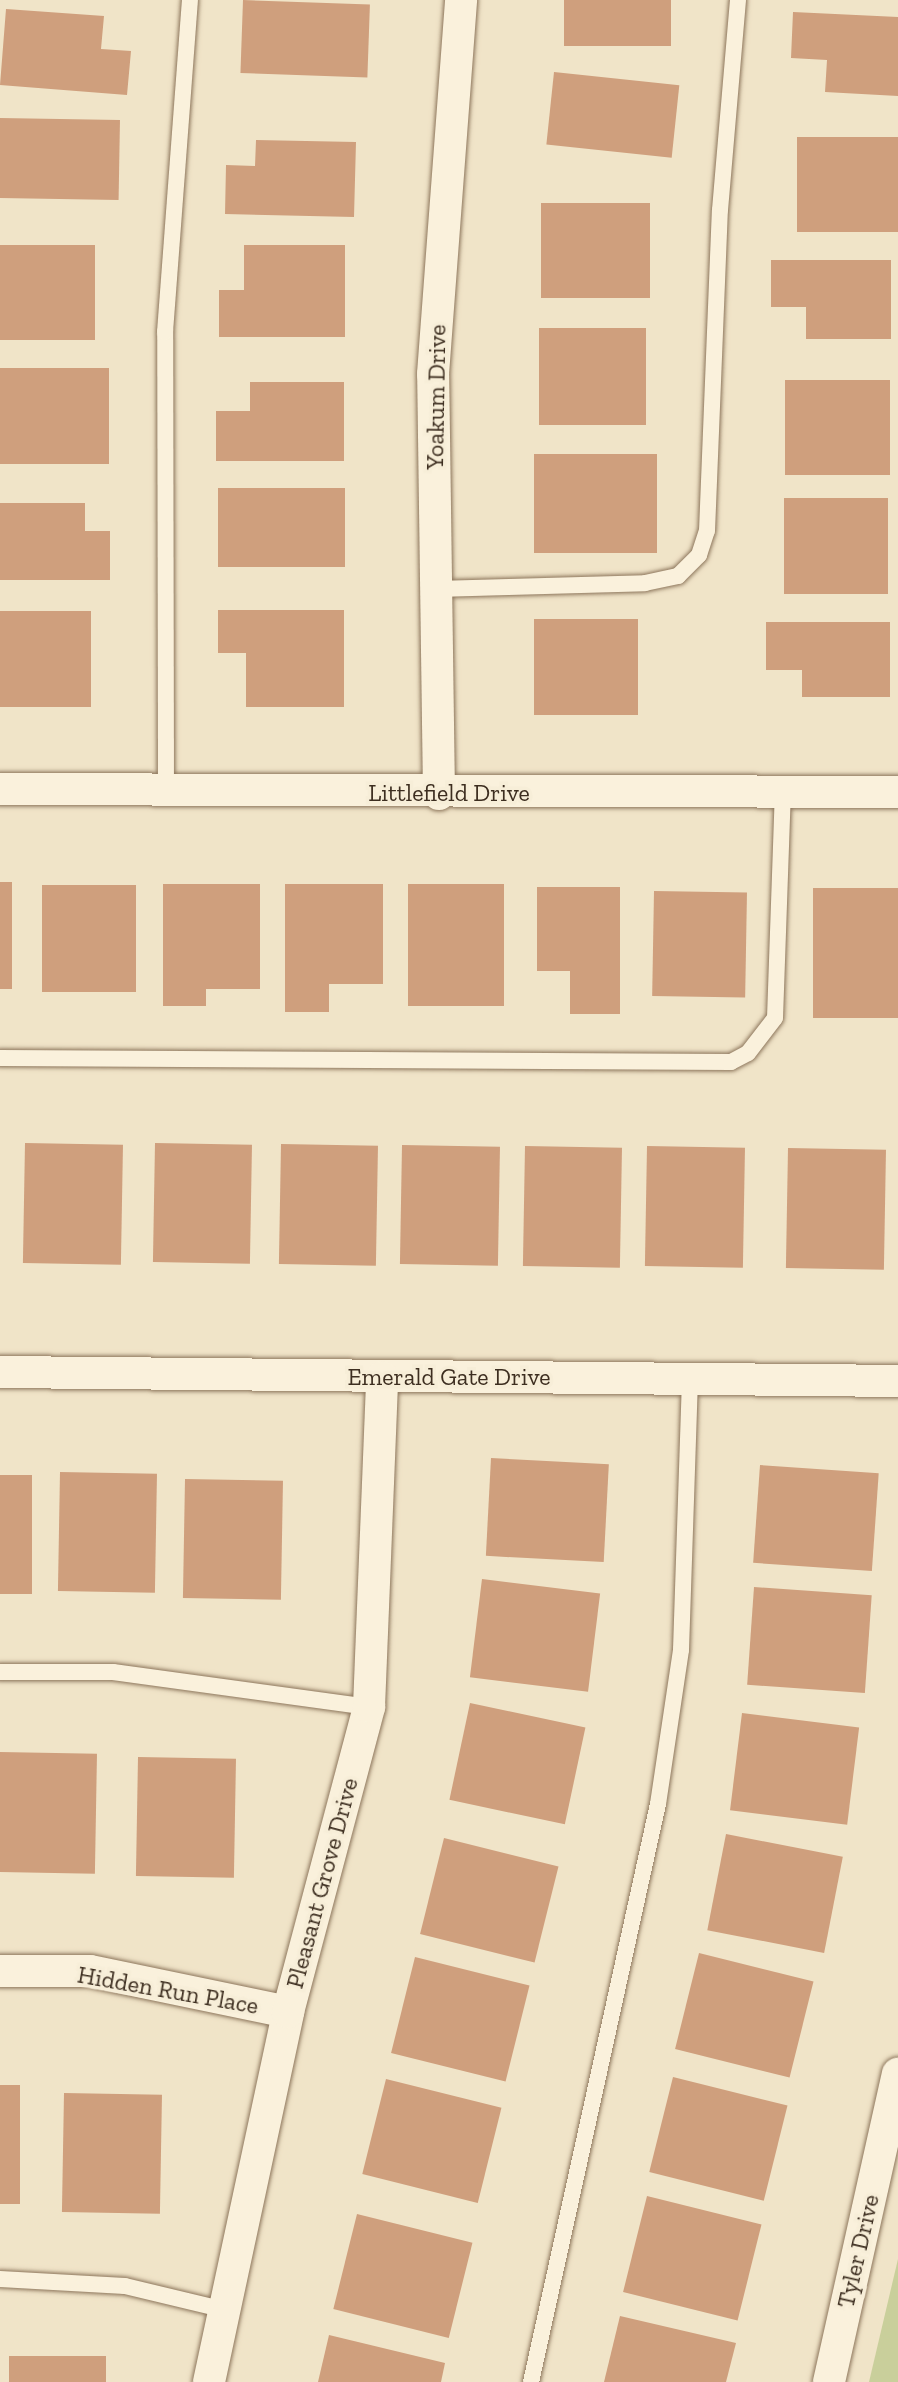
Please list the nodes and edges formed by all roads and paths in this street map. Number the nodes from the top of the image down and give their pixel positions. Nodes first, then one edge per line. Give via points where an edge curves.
1 (190, 0) edge
2 (461, 0) edge
3 (738, 0) edge
4 (436, 589) junction
5 (166, 787) junction
6 (0, 789) edge
7 (783, 792) junction
8 (898, 792) edge
9 (439, 794) junction
10 (0, 1058) edge
11 (0, 1372) edge
12 (690, 1376) junction
13 (382, 1377) junction
14 (898, 1381) edge
15 (0, 1672) edge
16 (369, 1707) junction
17 (0, 1971) edge
18 (288, 2012) junction
19 (898, 2074) edge
20 (0, 2279) edge
21 (225, 2310) junction
22 (209, 2382) edge
23 (531, 2382) edge
24 (829, 2382) edge

1 - 5 lane via 165,332
2 - 4 street, Yoakum Drive via 433,374
3 - 4 lane via 720,210 707,531 699,555 678,576 645,583
4 - 9 street, Yoakum Drive
5 - 6 street, Littlefield Drive
5 - 9 street, Littlefield Drive
7 - 8 street, Littlefield Drive
7 - 9 street, Littlefield Drive
7 - 10 lane via 775,1018 748,1053 731,1062
11 - 13 street, Emerald Gate Drive
12 - 13 street, Emerald Gate Drive
12 - 14 street, Emerald Gate Drive
12 - 23 lane via 681,1650 658,1804
13 - 16 street, Pleasant Grove Drive
15 - 16 lane via 113,1672
16 - 18 street, Pleasant Grove Drive
17 - 18 street, Hidden Run Place via 90,1971
18 - 21 street, Pleasant Grove Drive
19 - 24 street, Tyler Drive
20 - 21 lane via 125,2286
21 - 22 street, Pleasant Grove Drive

